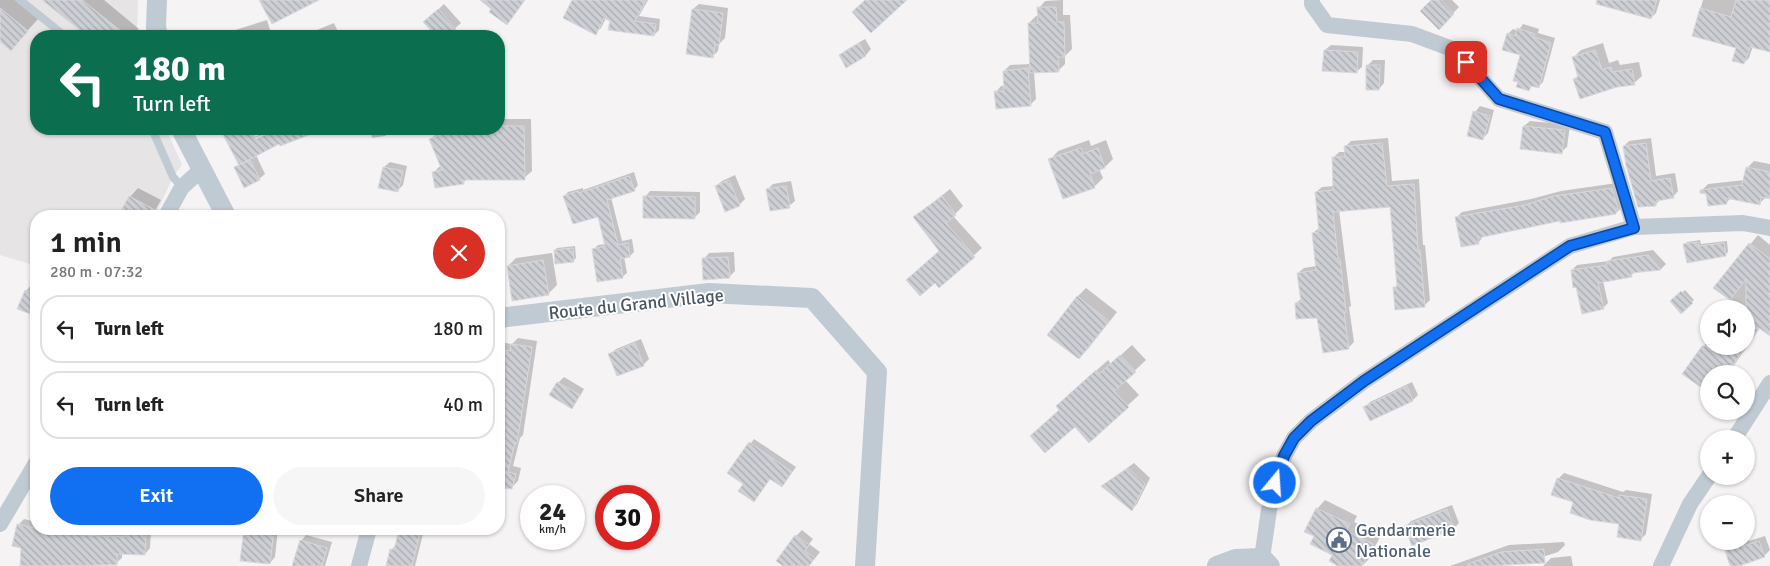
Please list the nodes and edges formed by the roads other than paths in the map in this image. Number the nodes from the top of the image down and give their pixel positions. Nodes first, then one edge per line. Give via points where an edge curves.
1 (20, 0) edge
2 (157, 0) edge
3 (1312, 0) edge
4 (58, 30) edge
5 (157, 30) edge
6 (155, 135) edge
7 (184, 135) edge
8 (201, 170) junction
9 (182, 187) junction
10 (169, 210) edge
11 (223, 210) edge
12 (1634, 228) junction
13 (1770, 228) edge
14 (505, 317) edge
15 (1770, 383) edge
16 (1740, 430) edge
17 (30, 473) edge
18 (1703, 485) edge
19 (0, 524) edge
20 (367, 535) edge
21 (1266, 562) edge
22 (359, 566) edge
23 (865, 566) edge
24 (1217, 566) edge
25 (1661, 566) edge

1 - 4 lane
2 - 5 street
3 - 12 street via 1327,25 1412,34 1455,50 1499,99 1605,132
6 - 9 lane via 174,178
7 - 8 street
8 - 9 street
8 - 11 street
9 - 10 street
12 - 13 street via 1743,223
12 - 21 street via 1570,246 1364,381 1311,421 1294,438 1275,483 1269,510
14 - 23 street, Route du Grand Village via 709,293 812,298 876,372
15 - 16 street
17 - 19 street
18 - 25 street via 1690,504
20 - 22 street
21 - 24 street via 1236,559

